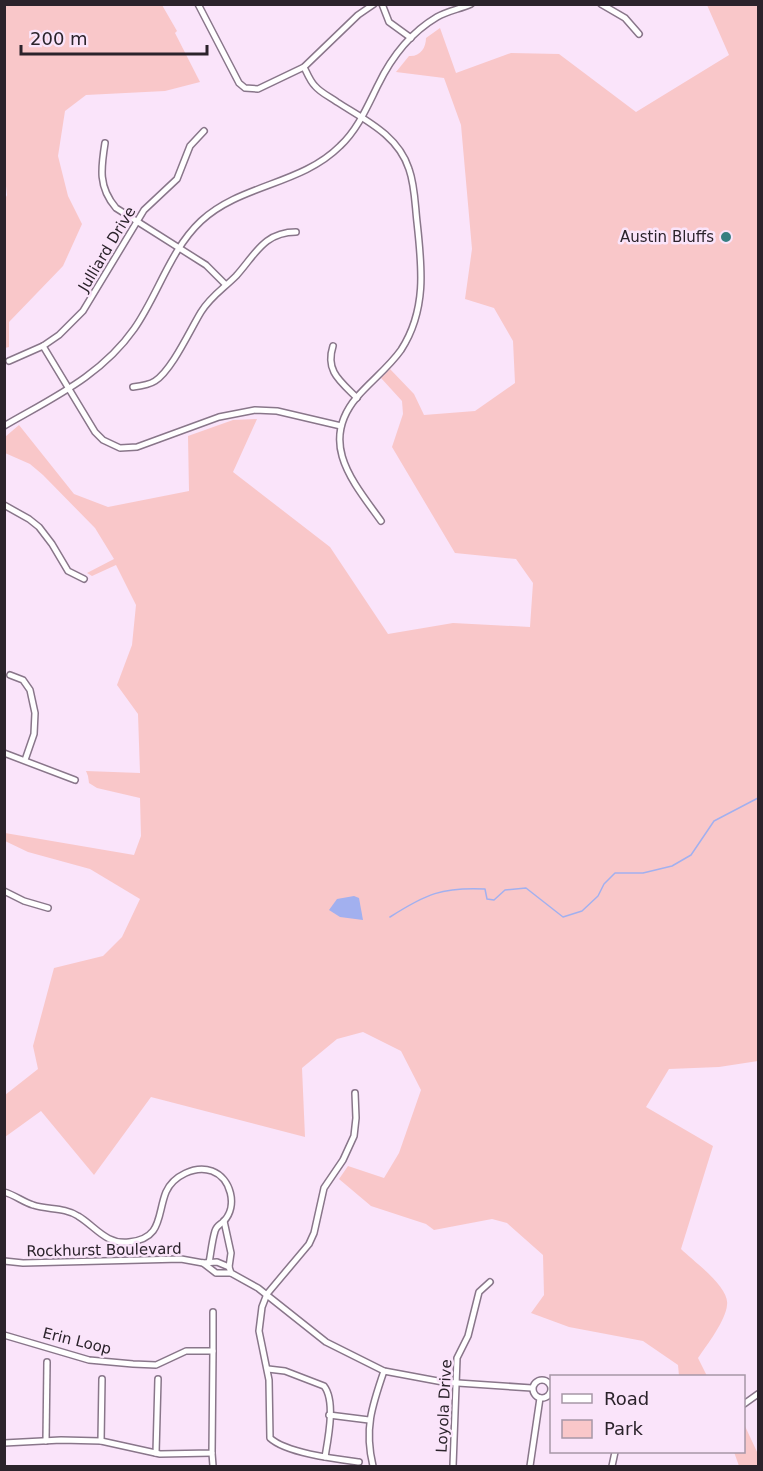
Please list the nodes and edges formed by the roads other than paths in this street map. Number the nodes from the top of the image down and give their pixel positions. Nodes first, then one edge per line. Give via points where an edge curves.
1 (198, 4) edge
2 (374, 4) edge
3 (381, 4) edge
4 (471, 4) edge
5 (601, 4) edge
6 (639, 34) dead end
7 (411, 38) junction
8 (304, 67) junction
9 (362, 118) junction
10 (204, 131) dead end
11 (105, 142) dead end
12 (136, 221) junction
13 (296, 232) dead end
14 (179, 249) junction
15 (225, 284) junction
16 (43, 346) junction
17 (333, 346) dead end
18 (9, 361) dead end
19 (134, 387) dead end
20 (69, 390) junction
21 (357, 398) junction
22 (4, 426) edge
23 (341, 426) junction
24 (4, 505) edge
25 (381, 521) dead end
26 (84, 579) dead end
27 (10, 675) dead end
28 (4, 753) edge
29 (25, 760) junction
30 (75, 780) dead end
31 (4, 891) edge
32 (48, 908) dead end
33 (355, 1093) dead end
34 (4, 1192) edge
35 (224, 1221) junction
36 (4, 1261) edge
37 (206, 1263) junction
38 (230, 1270) junction
39 (490, 1282) dead end
40 (267, 1294) junction
41 (213, 1312) dead end
42 (4, 1335) edge
43 (213, 1351) junction
44 (47, 1362) dead end
45 (268, 1369) junction
46 (384, 1371) junction
47 (102, 1379) dead end
48 (158, 1379) dead end
49 (456, 1383) junction
50 (550, 1385) edge
51 (532, 1388) junction
52 (550, 1393) edge
53 (759, 1394) edge
54 (540, 1398) junction
55 (745, 1403) edge
56 (329, 1415) junction
57 (369, 1420) junction
58 (46, 1441) junction
59 (101, 1441) junction
60 (4, 1443) edge
61 (156, 1453) junction
62 (212, 1454) junction
63 (325, 1457) junction
64 (358, 1462) dead end
65 (213, 1467) edge
66 (373, 1467) edge
67 (453, 1467) edge
68 (530, 1467) edge

1 - 8 street via 245,88 266,86
2 - 8 street via 357,15
3 - 7 street via 389,22
4 - 7 street via 437,17
5 - 6 street via 625,18
7 - 9 street via 389,65
8 - 9 street via 316,87
9 - 14 street via 348,138 320,163 223,205 200,222
9 - 21 street via 388,136 409,167 422,283 416,317 406,341
10 - 12 street, Julliard Drive via 190,146 177,179
11 - 12 street via 101,177 105,193 116,208
12 - 14 street
12 - 16 street, Julliard Drive via 90,302 72,323
13 - 15 street via 283,232 268,240
14 - 15 street via 206,265
14 - 20 street via 133,330 108,360
15 - 19 street via 202,310 163,374
16 - 18 street, Julliard Drive
16 - 20 street
17 - 21 street via 331,367
20 - 22 street
20 - 23 street via 95,432 120,448 137,447 219,417 255,410 277,411
21 - 23 street
23 - 25 street via 344,467
24 - 26 street via 39,527 68,571
27 - 29 street via 23,680 30,690 35,713 34,734
28 - 29 street
29 - 30 street
31 - 32 street
33 - 40 street via 354,1136 324,1188 314,1233
34 - 35 street via 35,1206 72,1213 105,1237 128,1242 145,1236 155,1227 174,1181 189,1172 206,1170 220,1176 230,1192 231,1205
35 - 37 street via 215,1231
35 - 38 street via 231,1253
36 - 37 street, Rockhurst Boulevard via 181,1259
37 - 38 street, Rockhurst Boulevard via 221,1263
37 - 38 street, Rockhurst Boulevard via 216,1273
38 - 40 street, Rockhurst Boulevard
39 - 49 street, Loyola Drive via 479,1292 468,1336 459,1353
40 - 45 street via 259,1331
40 - 46 street, Rockhurst Boulevard via 326,1342
41 - 43 street
42 - 43 street, Erin Loop via 89,1360 133,1364 156,1365 186,1351
43 - 62 street
44 - 58 street
45 - 56 street via 285,1371 324,1386 330,1397
45 - 63 street via 270,1438 281,1446
46 - 49 street, Rockhurst Boulevard
46 - 57 street
47 - 59 street
48 - 61 street
49 - 51 street, Rockhurst Boulevard
49 - 67 street, Loyola Drive
50 - 51 street, Rockhurst Boulevard via 543,1380
51 - 54 street
52 - 54 street, Rockhurst Boulevard
53 - 55 street
54 - 68 street
56 - 57 street
56 - 63 street
57 - 66 street
58 - 59 street
58 - 60 street
59 - 61 street
61 - 62 street
62 - 65 street
63 - 64 street

